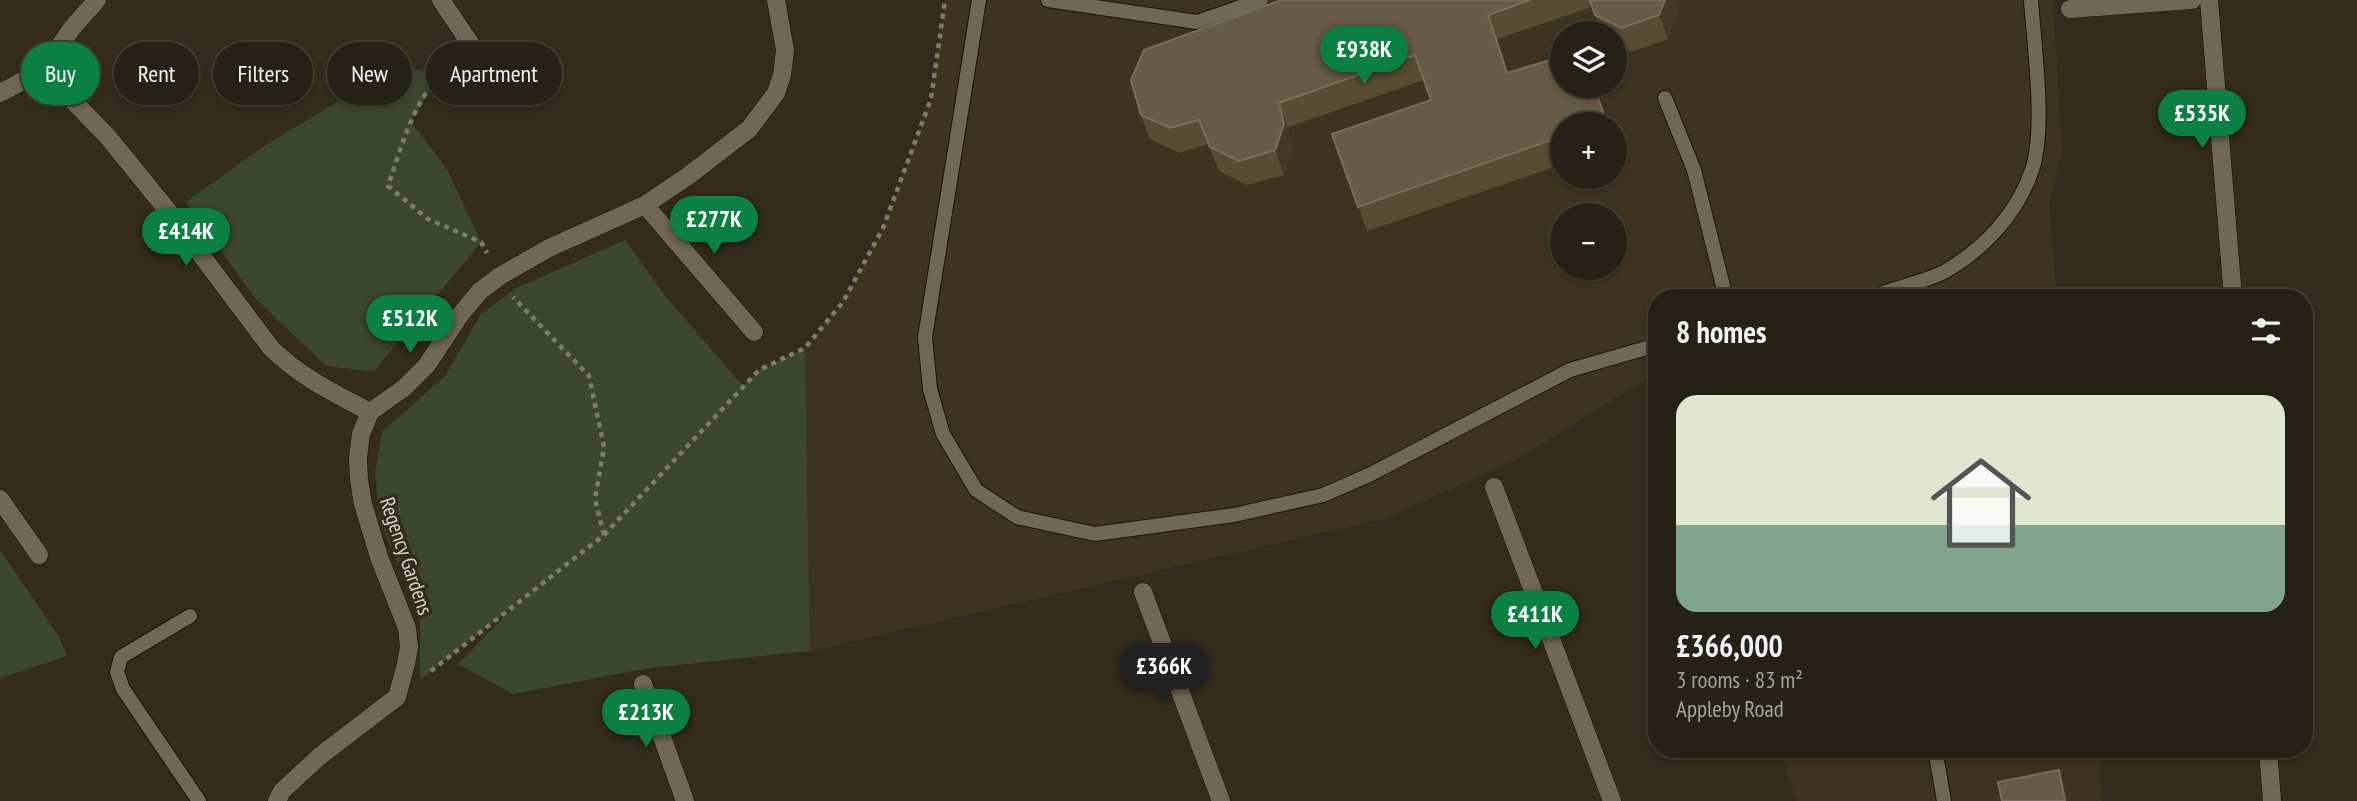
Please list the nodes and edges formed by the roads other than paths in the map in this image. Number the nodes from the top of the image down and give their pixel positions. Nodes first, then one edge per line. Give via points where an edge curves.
1 (97, 0) edge
2 (441, 0) edge
3 (776, 0) edge
4 (979, 0) edge
5 (1048, 0) edge
6 (1261, 0) edge
7 (2031, 0) edge
8 (2192, 0) edge
9 (2209, 0) edge
10 (2070, 9) dead end
11 (62, 42) edge
12 (469, 42) edge
13 (21, 82) edge
14 (0, 93) edge
15 (1665, 98) dead end
16 (77, 105) edge
17 (645, 205) junction
18 (1724, 289) edge
19 (1895, 289) edge
20 (2232, 289) edge
21 (754, 332) dead end
22 (1648, 348) edge
23 (369, 412) junction
24 (1494, 487) dead end
25 (0, 499) edge
26 (39, 555) dead end
27 (1143, 593) dead end
28 (190, 616) dead end
29 (643, 684) dead end
30 (1937, 758) edge
31 (2269, 758) edge
32 (199, 801) edge
33 (277, 801) edge
34 (685, 801) edge
35 (1221, 801) edge
36 (1612, 801) edge
37 (1944, 801) edge
38 (2272, 801) edge

1 - 11 street
2 - 12 street
3 - 17 street via 785,50 776,93 749,129
4 - 22 lane via 925,337 930,390 943,434 976,489 1017,517 1095,534 1234,515 1323,495 1570,370
5 - 6 lane via 1197,23
7 - 19 lane via 2039,121 2033,168 2014,209 1983,246 1942,273
8 - 10 street
9 - 20 street
13 - 14 street
15 - 18 lane via 1694,170
16 - 23 street via 168,211 271,348 307,379
17 - 21 street
17 - 23 street via 549,248 480,290 427,365
23 - 33 street, Regency Gardens via 358,458 363,504 407,628 409,647 397,697 320,756
24 - 36 street
25 - 26 street
27 - 35 street
28 - 32 lane via 121,657 117,672 123,689
29 - 34 street
30 - 37 lane
31 - 38 street

